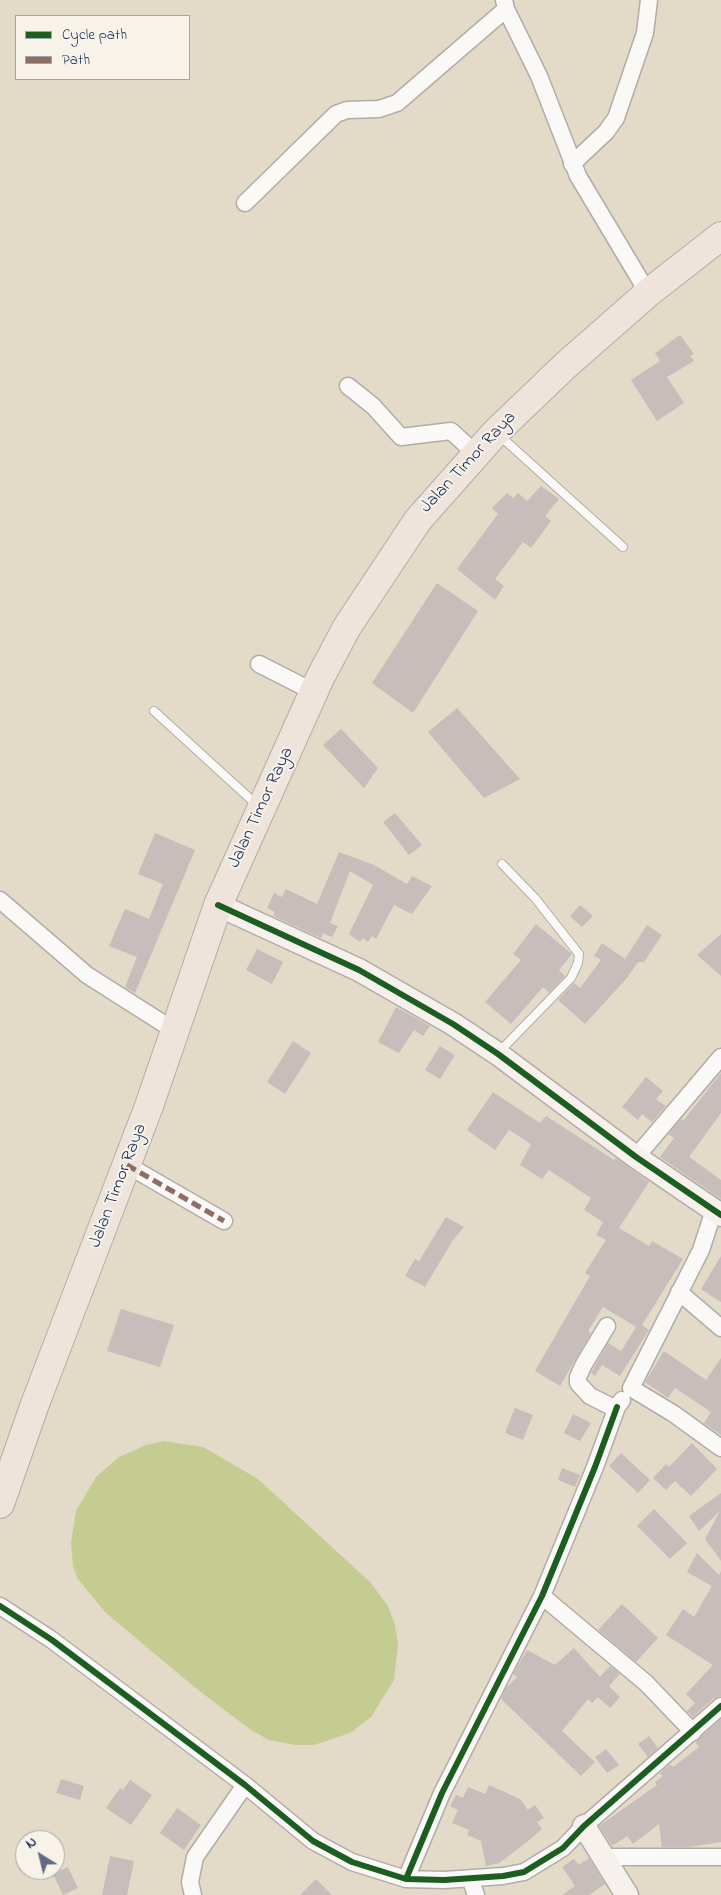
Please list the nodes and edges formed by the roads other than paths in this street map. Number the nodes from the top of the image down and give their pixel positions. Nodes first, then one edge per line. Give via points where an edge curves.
1 (650, 0) edge
2 (505, 5) edge
3 (572, 164) junction
4 (246, 203) dead end
5 (721, 236) edge
6 (648, 293) junction
7 (348, 386) dead end
8 (496, 432) junction
9 (475, 454) junction
10 (623, 547) dead end
11 (260, 664) dead end
12 (314, 692) junction
13 (154, 712) dead end
14 (260, 808) junction
15 (502, 864) dead end
16 (0, 900) edge
17 (218, 905) junction
18 (175, 1031) junction
19 (498, 1054) junction
20 (721, 1057) edge
21 (636, 1157) junction
22 (127, 1165) junction
23 (717, 1212) edge
24 (224, 1221) dead end
25 (680, 1292) junction
26 (607, 1326) dead end
27 (721, 1328) edge
28 (631, 1388) junction
29 (617, 1407) junction
30 (721, 1448) edge
31 (0, 1504) edge
32 (542, 1596) junction
33 (0, 1606) edge
34 (721, 1706) edge
35 (694, 1732) junction
36 (245, 1784) junction
37 (584, 1826) junction
38 (721, 1857) edge
39 (604, 1858) junction
40 (470, 1878) junction
41 (406, 1879) junction
42 (192, 1894) edge
43 (476, 1895) edge
44 (627, 1895) edge

1 - 3 street via 645,33 616,118
2 - 3 street via 539,76
2 - 4 street via 397,103 379,109 347,110 336,114
3 - 6 street
5 - 6 highway, Jalan Timor Raya
6 - 8 highway, Jalan Timor Raya
7 - 9 street via 373,406 401,437 451,431
8 - 9 highway, Jalan Timor Raya
8 - 10 lane
9 - 12 highway, Jalan Timor Raya via 418,520 387,564 348,627
11 - 12 street
12 - 14 highway, Jalan Timor Raya
13 - 14 lane
14 - 17 highway, Jalan Timor Raya
15 - 19 lane via 535,898 579,954 571,978
16 - 18 street via 87,975
17 - 18 highway, Jalan Timor Raya
17 - 19 street via 359,970
18 - 22 highway, Jalan Timor Raya
19 - 21 street
20 - 21 street
21 - 23 street
22 - 24 street
22 - 31 highway, Jalan Timor Raya
23 - 25 street
25 - 27 street
25 - 28 street
26 - 29 street via 578,1377 578,1383 590,1396
28 - 29 street
28 - 30 street
29 - 32 street
32 - 35 street via 646,1682
32 - 41 street via 442,1793
33 - 36 street via 52,1640
34 - 35 street
35 - 37 street
36 - 41 street via 313,1841 352,1862
36 - 42 street via 195,1857 190,1882
37 - 39 street
37 - 40 street via 563,1848 524,1872
38 - 39 street
39 - 44 street
40 - 41 street
40 - 43 street

